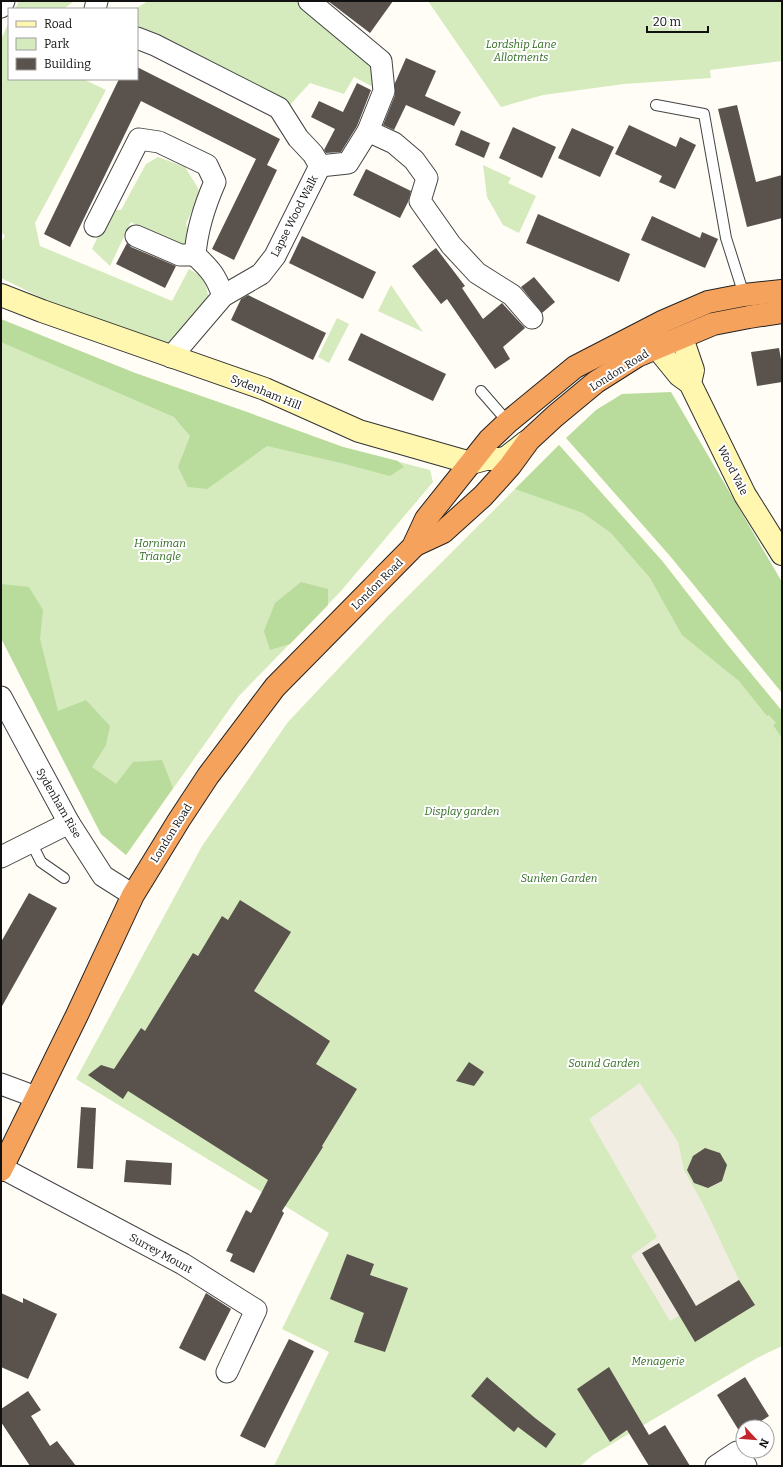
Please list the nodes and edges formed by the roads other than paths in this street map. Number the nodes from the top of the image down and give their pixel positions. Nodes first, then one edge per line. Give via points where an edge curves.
1 (4, 1) edge
2 (309, 1) edge
3 (1, 7) edge
4 (138, 38) edge
5 (656, 105) dead end
6 (368, 131) junction
7 (320, 166) junction
8 (96, 226) dead end
9 (136, 236) dead end
10 (195, 256) junction
11 (782, 291) edge
12 (1, 295) edge
13 (744, 295) junction
14 (223, 296) junction
15 (782, 312) edge
16 (532, 318) dead end
17 (682, 338) junction
18 (656, 348) junction
19 (171, 357) junction
20 (690, 383) junction
21 (481, 391) dead end
22 (508, 422) junction
23 (529, 440) junction
24 (471, 463) junction
25 (415, 545) junction
26 (782, 554) edge
27 (1, 697) edge
28 (70, 823) junction
29 (31, 842) junction
30 (1, 857) edge
31 (64, 878) dead end
32 (133, 896) junction
33 (1, 1084) edge
34 (36, 1097) junction
35 (1, 1169) edge
36 (227, 1372) dead end
37 (716, 1466) edge
38 (746, 1466) edge

1 - 3 street
2 - 6 street via 381,61 384,91
4 - 7 street, Lapse Wood Walk via 279,108
5 - 13 lane via 704,114 726,238
6 - 7 street via 348,163
6 - 16 street via 394,143 414,160 427,178 420,201 451,245 477,273 512,294
7 - 14 street, Lapse Wood Walk via 275,256 261,274
8 - 10 street via 139,140 159,142 207,165 215,182 197,234
9 - 10 street via 180,255
10 - 14 street via 210,268
11 - 13 highway, London Road
12 - 19 street, Sydenham Hill
13 - 22 highway, London Road via 708,302 664,321 575,367
14 - 19 street, Lapse Wood Walk
15 - 17 highway, London Road via 713,324
17 - 18 highway, London Road
17 - 20 street, Wood Vale via 692,370
18 - 20 street, Wood Vale via 679,375
18 - 23 highway, London Road via 637,356 596,382
19 - 24 street, Sydenham Hill via 264,389 358,431
20 - 26 street, Wood Vale via 745,494
21 - 22 lane
22 - 24 highway, London Road
23 - 24 street, Sydenham Hill via 507,457
23 - 25 highway, London Road via 483,496 443,532
24 - 25 highway, London Road via 426,519
25 - 32 highway, London Road via 275,687 208,776
27 - 28 street, Sydenham Rise
28 - 29 street
28 - 32 street, Sydenham Rise via 103,876
29 - 30 street
29 - 31 lane via 41,862
32 - 34 highway, London Road
33 - 34 street
34 - 35 highway, London Road
35 - 36 street, Surrey Mount via 183,1264 256,1310
37 - 38 street via 736,1452

